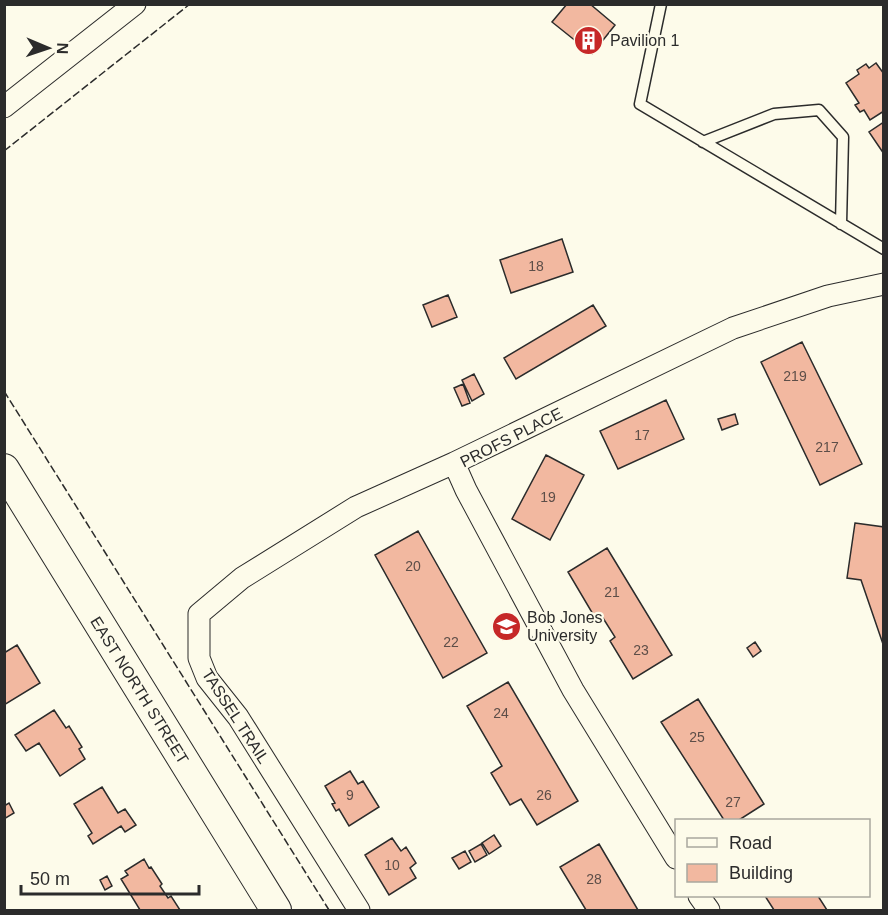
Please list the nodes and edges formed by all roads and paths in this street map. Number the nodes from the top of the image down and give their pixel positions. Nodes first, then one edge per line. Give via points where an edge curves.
1 (135, 4) edge
2 (661, 4) edge
3 (4, 107) edge
4 (704, 142) junction
5 (841, 224) junction
6 (884, 249) edge
7 (884, 284) edge
8 (454, 463) junction
9 (4, 469) edge
10 (675, 856) edge
11 (700, 897) edge
12 (276, 910) edge
13 (359, 910) edge
14 (709, 910) edge

1 - 3 street
2 - 4 lane via 640,104
4 - 5 lane
4 - 5 lane via 774,114 819,110 843,137
5 - 6 lane
7 - 8 street, PROFS PLACE via 828,296 733,327
8 - 10 street, PROFS PLACE via 573,690
8 - 13 street, TASSEL TRAIL via 356,507 242,578 199,614 199,658 207,678 238,717
9 - 12 main road, EAST NORTH STREET
11 - 14 street

